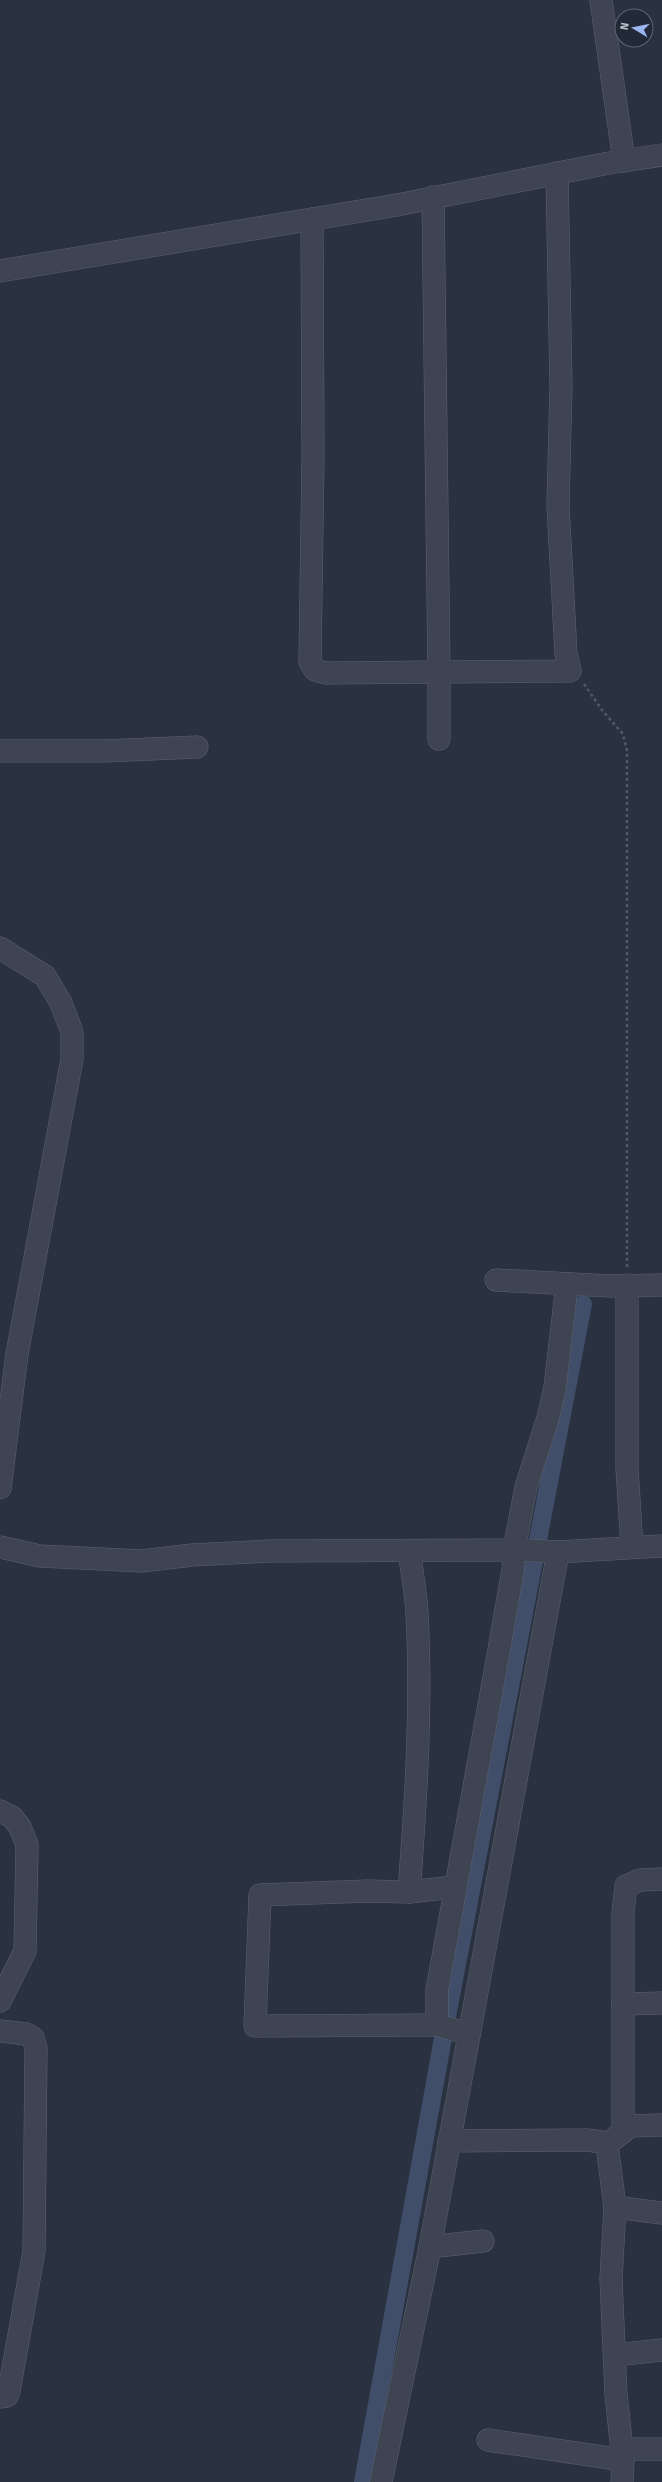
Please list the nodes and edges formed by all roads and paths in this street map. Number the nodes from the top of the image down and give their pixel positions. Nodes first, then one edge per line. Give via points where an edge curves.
1 (601, 0) edge
2 (662, 155) edge
3 (624, 161) junction
4 (557, 173) junction
5 (433, 198) junction
6 (312, 219) junction
7 (0, 271) edge
8 (570, 671) junction
9 (439, 672) junction
10 (439, 739) dead end
11 (197, 747) dead end
12 (0, 751) edge
13 (0, 948) edge
14 (496, 1280) dead end
15 (567, 1284) junction
16 (627, 1285) junction
17 (662, 1285) edge
18 (0, 1488) edge
19 (662, 1546) edge
20 (0, 1547) edge
21 (632, 1547) junction
22 (409, 1551) junction
23 (533, 1551) junction
24 (0, 1811) edge
25 (662, 1879) edge
26 (454, 1887) junction
27 (409, 1892) junction
28 (0, 2001) edge
29 (662, 2003) edge
30 (623, 2004) junction
31 (437, 2024) junction
32 (0, 2031) edge
33 (469, 2034) junction
34 (662, 2125) edge
35 (615, 2139) junction
36 (449, 2141) junction
37 (616, 2207) junction
38 (662, 2213) edge
39 (483, 2241) dead end
40 (430, 2247) junction
41 (662, 2350) edge
42 (615, 2355) junction
43 (0, 2397) edge
44 (488, 2440) dead end
45 (662, 2449) edge
46 (622, 2454) junction
47 (381, 2482) edge
48 (622, 2482) edge

1 - 3 street
2 - 3 street
3 - 4 street
4 - 5 street
4 - 8 street via 561,386 558,506 565,640
5 - 6 street
5 - 9 street
6 - 7 street
6 - 9 street via 313,458 310,662 315,670 324,673
8 - 9 street
8 - 16 path via 588,689 623,734 627,751
9 - 10 street
11 - 12 street via 104,751
13 - 18 street via 45,976 61,1003 72,1032 72,1059 17,1354
14 - 15 street
15 - 16 street
15 - 23 street via 555,1387 526,1486
16 - 17 street
16 - 21 street via 626,1468
19 - 21 street
20 - 22 street via 40,1556 142,1561 192,1555 268,1552
21 - 23 street
22 - 23 street
22 - 27 street via 417,1613 419,1690
23 - 26 street via 513,1570
23 - 33 street
24 - 28 street via 12,1817 20,1827 27,1845 25,1951
25 - 30 street via 640,1880 626,1886 623,1912
26 - 27 street
26 - 31 street via 437,1990
27 - 31 street via 260,1895 255,2026
29 - 30 street
30 - 35 street
31 - 33 street
32 - 43 street via 26,2034 33,2038 36,2048 34,2251 9,2391 7,2396
33 - 36 street
34 - 35 street via 630,2126
35 - 36 street via 602,2142
35 - 37 street
36 - 40 street
37 - 38 street
37 - 42 street via 611,2279
39 - 40 street
40 - 47 street
41 - 42 street
42 - 46 street
44 - 46 street
45 - 46 street
46 - 48 street

